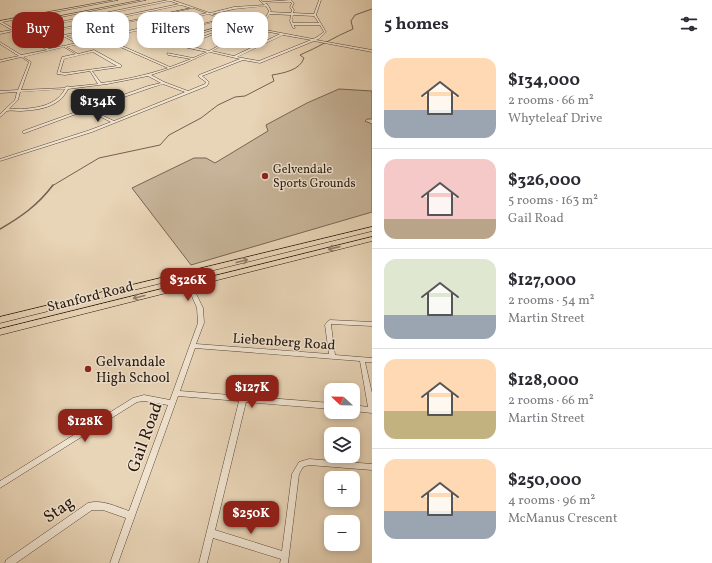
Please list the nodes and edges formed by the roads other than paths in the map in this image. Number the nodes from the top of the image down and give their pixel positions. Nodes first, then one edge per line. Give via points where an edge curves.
1 (117, 0) edge
2 (145, 0) edge
3 (170, 0) edge
4 (260, 0) edge
5 (290, 0) edge
6 (320, 0) edge
7 (113, 1) edge
8 (264, 2) junction
9 (122, 4) junction
10 (181, 4) junction
11 (268, 5) junction
12 (72, 8) junction
13 (132, 8) junction
14 (193, 8) junction
15 (52, 12) edge
16 (81, 12) joint
17 (113, 12) edge
18 (142, 12) joint
19 (174, 12) edge
20 (208, 13) junction
21 (270, 13) junction
22 (204, 14) edge
23 (212, 14) edge
24 (293, 14) junction
25 (315, 15) junction
26 (268, 16) edge
27 (12, 20) edge
28 (0, 22) edge
29 (293, 24) junction
30 (321, 24) junction
31 (294, 28) dead end
32 (12, 29) edge
33 (12, 30) edge
34 (210, 30) edge
35 (268, 31) edge
36 (204, 32) edge
37 (0, 33) edge
38 (282, 34) junction
39 (313, 40) junction
40 (0, 43) edge
41 (7, 47) junction
42 (64, 47) edge
43 (45, 48) edge
44 (56, 48) edge
45 (125, 48) edge
46 (194, 48) edge
47 (214, 48) edge
48 (0, 49) edge
49 (48, 50) junction
50 (208, 51) junction
51 (372, 51) edge
52 (77, 54) junction
53 (168, 54) dead end
54 (21, 56) junction
55 (235, 57) junction
56 (193, 59) junction
57 (243, 59) junction
58 (0, 61) edge
59 (170, 68) junction
60 (91, 71) junction
61 (149, 74) junction
62 (163, 83) junction
63 (100, 84) junction
64 (68, 87) junction
65 (20, 90) junction
66 (0, 91) edge
67 (187, 92) junction
68 (7, 110) junction
69 (88, 110) junction
70 (0, 116) edge
71 (114, 122) junction
72 (24, 132) dead end
73 (0, 160) edge
74 (372, 229) edge
75 (372, 239) edge
76 (185, 275) junction
77 (190, 284) junction
78 (0, 320) edge
79 (372, 324) edge
80 (0, 332) edge
81 (193, 346) junction
82 (332, 357) junction
83 (362, 359) junction
84 (372, 360) edge
85 (175, 393) junction
86 (243, 399) junction
87 (171, 403) junction
88 (324, 405) edge
89 (360, 408) edge
90 (372, 409) edge
91 (372, 467) edge
92 (0, 485) edge
93 (131, 516) junction
94 (211, 533) junction
95 (285, 560) edge
96 (9, 563) edge
97 (114, 563) edge
98 (203, 563) edge

1 - 7 street
2 - 9 street
3 - 10 street
3 - 13 street
4 - 8 street
5 - 8 street
5 - 24 street via 293,3
6 - 25 street
7 - 9 street
7 - 12 street
8 - 11 street
9 - 13 street
9 - 16 street
10 - 14 street
10 - 18 street
11 - 20 street
11 - 21 street
12 - 15 street
12 - 16 street
13 - 17 street
13 - 18 street
14 - 19 street
14 - 20 street
20 - 22 street
20 - 23 street
21 - 24 street
21 - 26 street
24 - 25 street
24 - 29 street
25 - 30 street
27 - 28 street
28 - 32 street
29 - 30 street
29 - 31 street
30 - 39 street via 324,33
33 - 37 street
34 - 36 street
35 - 38 street
38 - 39 street
38 - 55 street
39 - 51 street
39 - 57 street via 259,62
40 - 41 street
41 - 48 street
41 - 54 street
42 - 52 street
43 - 49 street
44 - 49 street
45 - 59 street
46 - 50 street
47 - 50 street
49 - 54 street
50 - 55 street
50 - 56 street
52 - 60 street via 62,58 58,72 65,74
52 - 60 street via 94,52 120,65
53 - 56 street
54 - 58 street
54 - 65 street via 30,62
55 - 57 street
56 - 59 street
57 - 67 street via 200,76 208,83
59 - 61 street
60 - 63 street
61 - 62 street
61 - 63 street
62 - 67 street
62 - 69 street
63 - 64 street
64 - 65 street
64 - 68 street via 64,96 50,104
65 - 66 street
65 - 68 street via 14,103
67 - 71 street
68 - 70 street
69 - 71 street
69 - 72 street
71 - 73 street
76 -> 74 main road, Stanford Road
75 -> 77 main road, Stanford Road
76 - 77 street, Gail Road
76 - 78 main road, Stanford Road
77 -> 80 main road, Stanford Road
77 - 81 street, Gail Road via 201,312 201,323
79 - 82 street via 330,322 328,326
81 - 82 street, Liebenberg Road
81 - 85 street, Gail Road
82 - 83 street, Liebenberg Road
83 - 84 street, Liebenberg Road
83 - 90 street
85 - 86 street
85 - 87 street, Gail Road
86 - 88 street
86 - 94 street
87 - 92 street via 144,398 135,400
87 - 93 street, Gail Road
89 - 90 street
91 - 95 street via 309,462 301,464 296,474
93 - 96 street, Stag via 103,506 91,506
93 - 97 street, Gail Road
94 - 95 street
94 - 98 street

